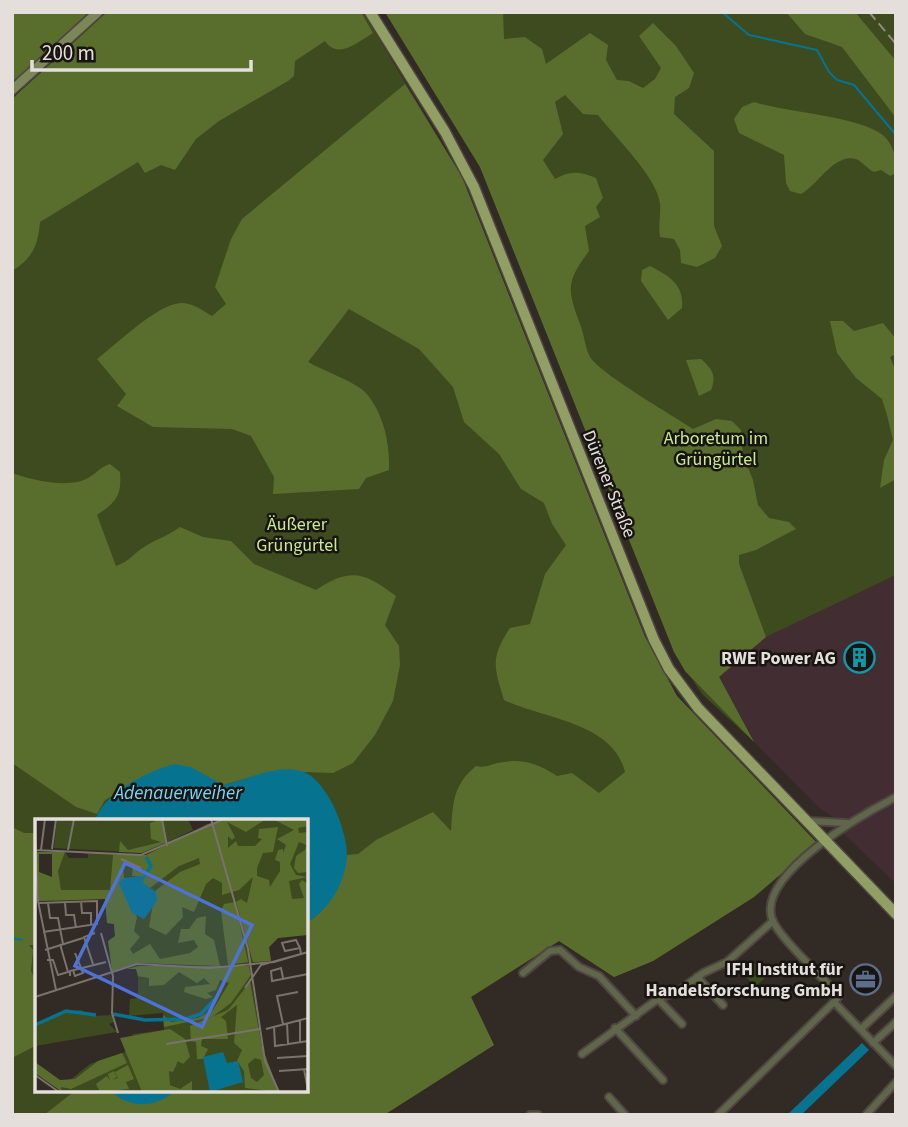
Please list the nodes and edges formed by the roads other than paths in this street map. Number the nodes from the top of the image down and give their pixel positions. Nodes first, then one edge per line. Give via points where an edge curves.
1 (98, 12) edge
2 (370, 12) edge
3 (12, 90) edge
4 (896, 797) edge
5 (807, 821) junction
6 (849, 823) junction
7 (826, 840) junction
8 (896, 914) edge
9 (773, 921) junction
10 (523, 973) dead end
11 (697, 977) junction
12 (896, 996) edge
13 (657, 999) junction
14 (834, 1002) junction
15 (723, 1004) dead end
16 (636, 1016) junction
17 (896, 1022) edge
18 (682, 1024) dead end
19 (615, 1028) junction
20 (861, 1030) junction
21 (873, 1043) junction
22 (582, 1054) dead end
23 (896, 1066) edge
24 (663, 1080) dead end
25 (896, 1082) edge
26 (609, 1097) dead end
27 (537, 1114) edge
28 (530, 1115) edge
29 (625, 1115) edge
30 (718, 1115) edge
31 (866, 1115) edge

1 - 3 main road
2 - 5 main road, Dürener Straße via 474,187 668,669 698,708
4 - 6 street
5 - 6 street
5 - 7 main road, Dürener Straße
6 - 7 street
7 - 8 main road, Dürener Straße
7 - 9 street via 779,884 772,896
9 - 11 street via 727,961
9 - 14 street via 839,996
10 - 16 street via 550,951 560,950 579,967 599,976
11 - 13 street
11 - 15 street
12 - 20 street
13 - 16 street
13 - 18 street
14 - 20 street
14 - 30 street
16 - 19 street
17 - 21 street
19 - 22 street
19 - 24 street
20 - 21 street
21 - 23 street
25 - 31 street
26 - 29 street
27 - 28 street

